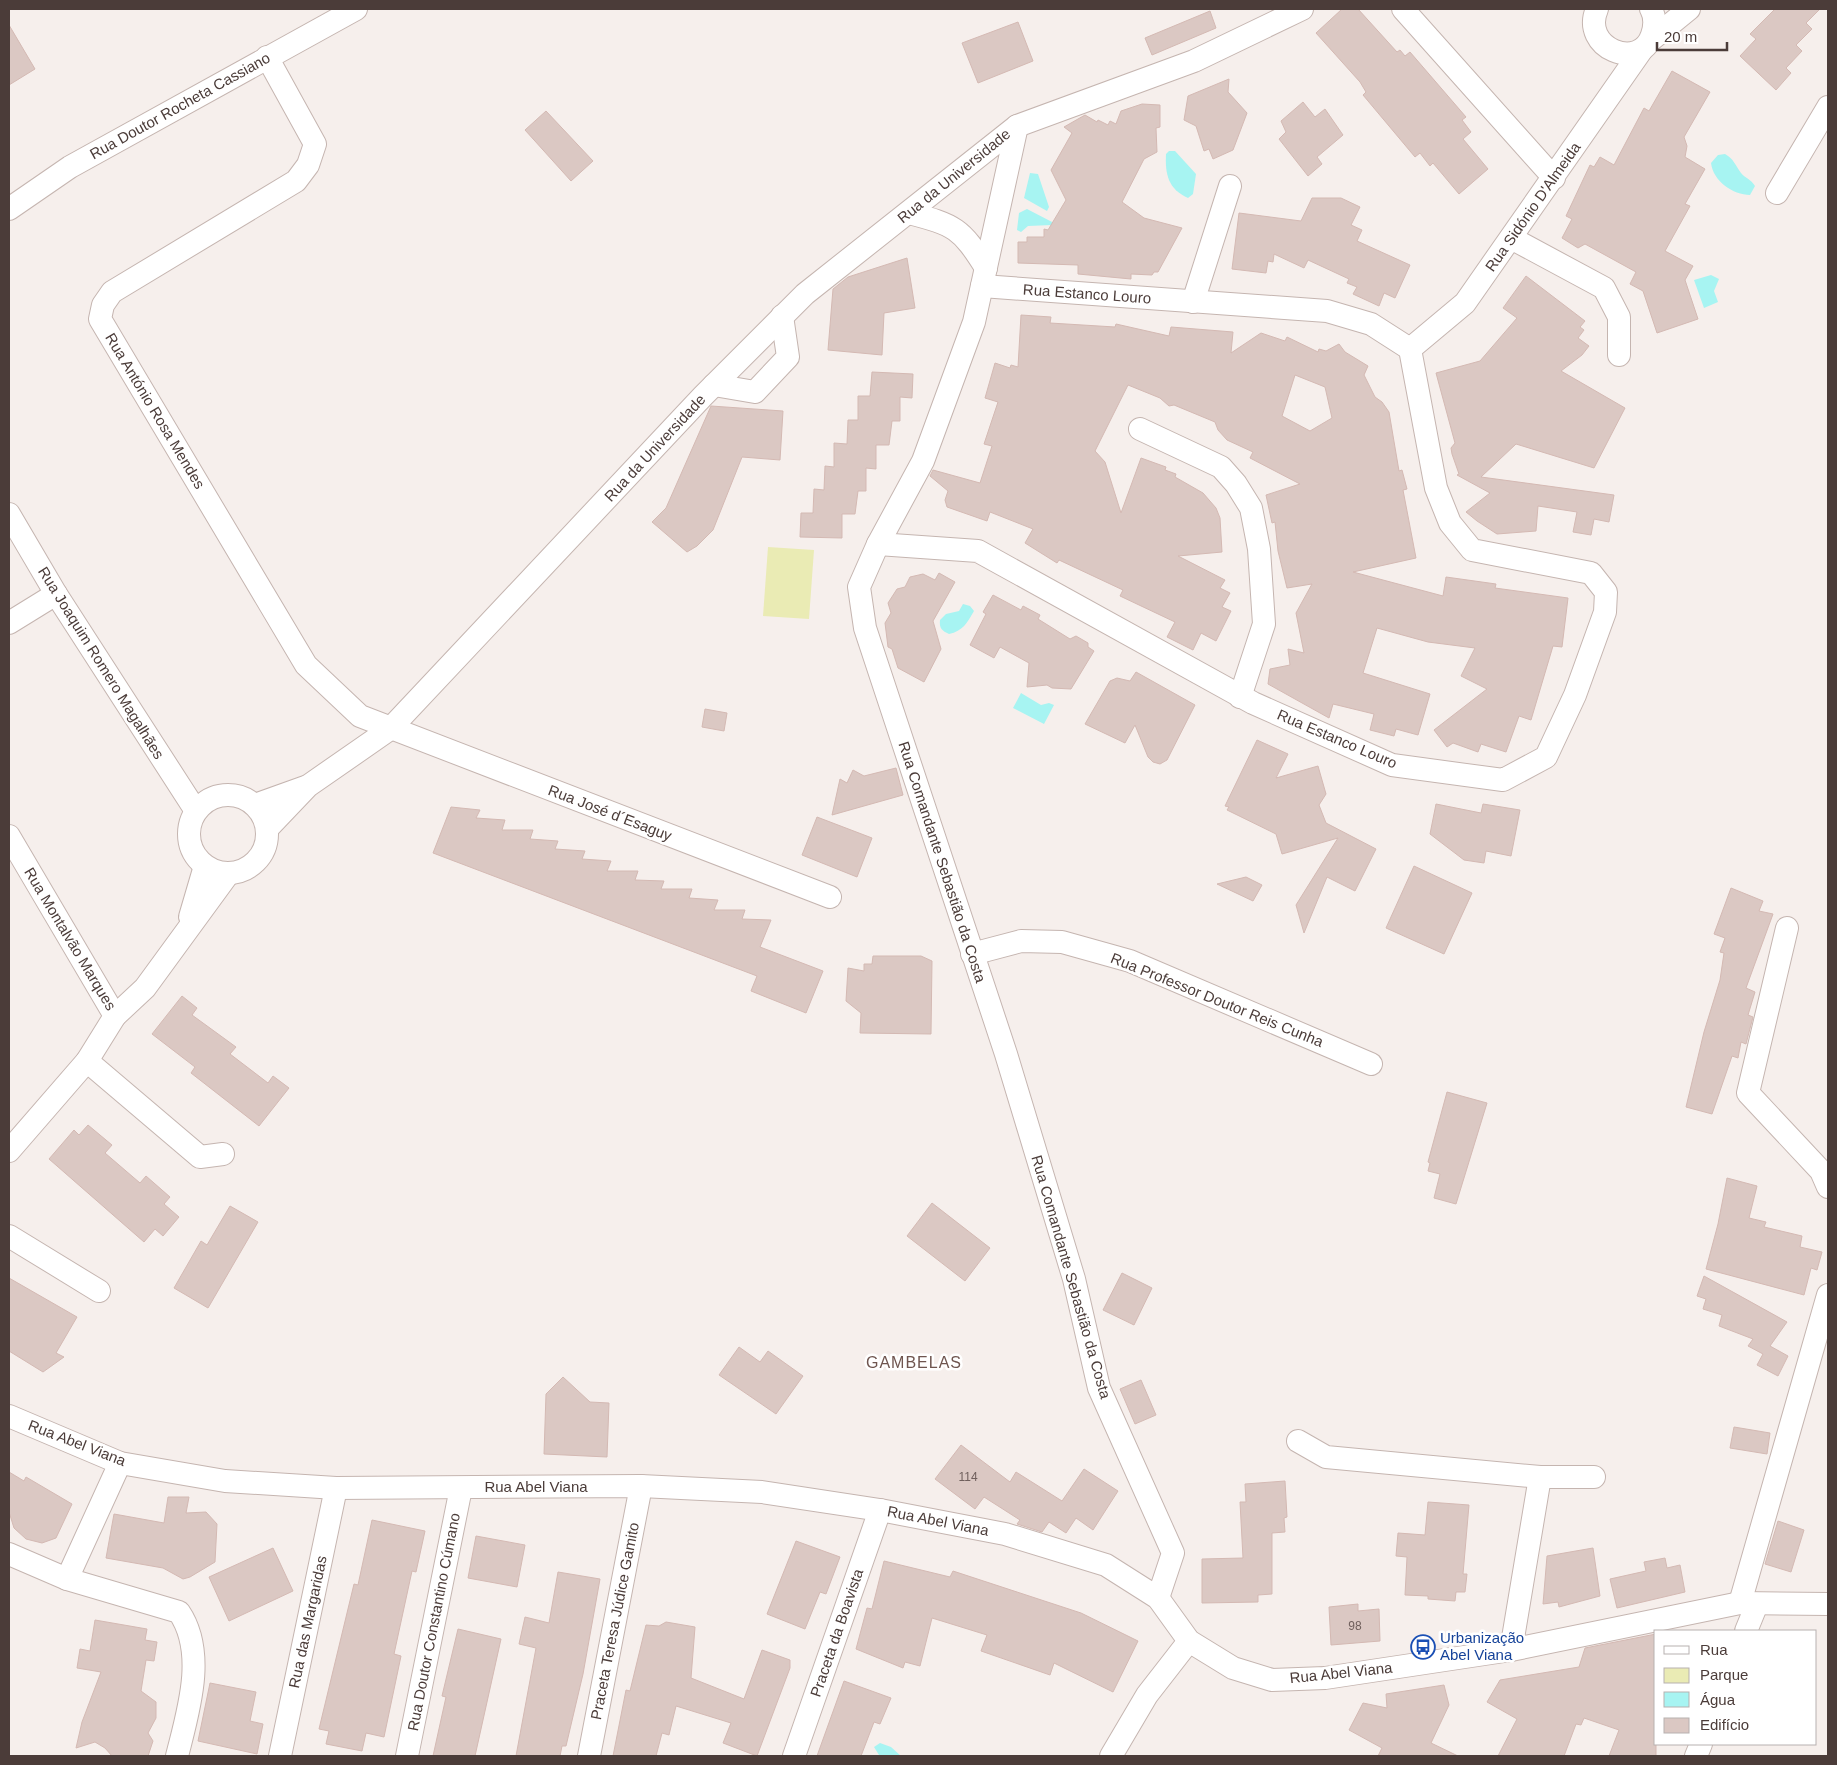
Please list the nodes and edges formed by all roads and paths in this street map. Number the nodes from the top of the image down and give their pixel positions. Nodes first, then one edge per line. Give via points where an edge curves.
1 (356, 9) edge
2 (1302, 9) edge
3 (1403, 9) edge
4 (1598, 9) edge
5 (1651, 9) edge
6 (1689, 9) edge
7 (1646, 46) junction
8 (267, 57) junction
9 (1828, 107) edge
10 (1017, 126) junction
11 (1554, 178) junction
12 (1230, 186) dead end
13 (1778, 193) dead end
14 (9, 209) edge
15 (909, 213) junction
16 (1511, 238) junction
17 (984, 277) junction
18 (1193, 302) junction
19 (782, 316) junction
20 (1410, 349) junction
21 (1619, 355) dead end
22 (714, 385) junction
23 (1140, 429) dead end
24 (9, 514) edge
25 (878, 544) junction
26 (56, 594) junction
27 (9, 622) edge
28 (1240, 697) junction
29 (390, 729) junction
30 (308, 786) junction
31 (255, 805) junction
32 (196, 811) junction
33 (267, 829) junction
34 (9, 836) edge
35 (205, 866) junction
36 (229, 873) junction
37 (830, 897) dead end
38 (1787, 928) dead end
39 (184, 935) junction
40 (972, 954) junction
41 (115, 1016) junction
42 (86, 1060) junction
43 (1371, 1064) dead end
44 (9, 1151) edge
45 (223, 1154) dead end
46 (1828, 1187) edge
47 (9, 1236) edge
48 (99, 1291) dead end
49 (1828, 1295) edge
50 (9, 1416) edge
51 (1298, 1441) dead end
52 (120, 1463) junction
53 (1540, 1476) junction
54 (1594, 1477) dead end
55 (641, 1486) junction
56 (336, 1488) junction
57 (461, 1488) junction
58 (880, 1510) junction
59 (9, 1554) edge
60 (67, 1580) junction
61 (1158, 1598) junction
62 (1749, 1604) junction
63 (1828, 1604) edge
64 (1746, 1630) edge
65 (1189, 1641) junction
66 (1511, 1650) junction
67 (177, 1756) edge
68 (280, 1756) edge
69 (407, 1756) edge
70 (589, 1756) edge
71 (794, 1756) edge
72 (1111, 1756) edge

1 - 8 street, Rua Doutor Rocheta Cassiano
2 - 10 street, Rua da Universidade via 1194,61
3 - 11 street
4 - 7 street via 1595,30 1605,46 1623,53
5 - 7 street, Rua Sidónio D'Almeida via 1655,21
6 - 7 street, Rua Sidónio D'Almeida
7 - 11 street, Rua Sidónio D'Almeida
8 - 14 street, Rua Doutor Rocheta Cassiano via 70,167
8 - 29 street, Rua António Rosa Mendes via 315,144 308,165 296,180 112,292 103,305 100,319 306,665 360,716
9 - 13 street
10 - 15 street, Rua da Universidade
10 - 17 street, Rua Comandante Sebastião da Costa
11 - 16 street, Rua Sidónio D'Almeida
12 - 18 street
15 - 17 street via 945,222 968,239
15 - 19 street, Rua da Universidade via 804,294
16 - 20 street, Rua Sidónio D'Almeida via 1464,303
16 - 21 street via 1604,288 1619,317
17 - 18 street, Rua Estanco Louro
17 - 25 street, Rua Comandante Sebastião da Costa via 974,322 923,461
18 - 20 street, Rua Estanco Louro via 1327,310 1371,324
19 - 22 street, Rua da Universidade
19 - 22 street via 788,357 755,392
20 - 28 street, Rua Estanco Louro via 1436,488 1450,523 1466,544 1472,550 1592,573 1606,592 1605,612 1576,695 1546,757 1503,780 1392,765
22 - 29 street, Rua da Universidade
23 - 28 street via 1221,467 1251,508 1259,549 1264,624
24 - 26 street, Rua Joaquim Romero Magalhães
25 - 28 street, Rua Estanco Louro via 978,551
25 - 40 street, Rua Comandante Sebastião da Costa via 859,587 865,628
26 - 27 street
26 - 32 street, Rua Joaquim Romero Magalhães
29 - 30 street, Rua da Universidade
29 - 37 street, Rua José d´Esaguy
30 - 31 street, Rua da Universidade
30 - 33 street, Rua da Universidade
31 - 32 street via 224,795 204,803
31 - 33 street
32 - 35 street via 189,834 191,846
33 - 36 street via 266,842 253,864
34 - 41 street, Rua Montalvão Marques
35 - 36 street
35 - 39 street
36 - 39 street
38 - 46 street via 1748,1093 1820,1172
39 - 41 street via 145,988
40 - 43 street, Rua Professor Doutor Reis Cunha via 1022,941 1062,942 1121,958
40 - 61 street, Rua Comandante Sebastião da Costa via 1074,1279 1099,1388 1173,1553
41 - 42 street
42 - 44 street
42 - 45 street via 200,1157
47 - 48 street
49 - 62 street
50 - 52 street, Rua Abel Viana
51 - 53 street via 1326,1457
52 - 56 street, Rua Abel Viana via 225,1482
52 - 60 street
53 - 54 street
53 - 66 street
55 - 57 street, Rua Abel Viana
55 - 58 street, Rua Abel Viana via 762,1492
55 - 70 street, Praceta Teresa Júdice Gamito
56 - 57 street, Rua Abel Viana
56 - 68 street, Rua das Margaridas
57 - 69 street, Rua Doutor Constantino Cúmano
58 - 61 street, Rua Abel Viana via 1005,1534 1106,1565
58 - 71 street, Praceta da Boavista
59 - 60 street
60 - 67 street via 179,1612 188,1626 194,1661 190,1706
61 - 65 street, Rua Abel Viana
62 - 63 street, Rua Abel Viana
62 - 64 street
62 - 66 street, Rua Abel Viana
65 - 66 street, Rua Abel Viana via 1233,1668 1272,1680 1325,1678
65 - 72 street via 1147,1695

